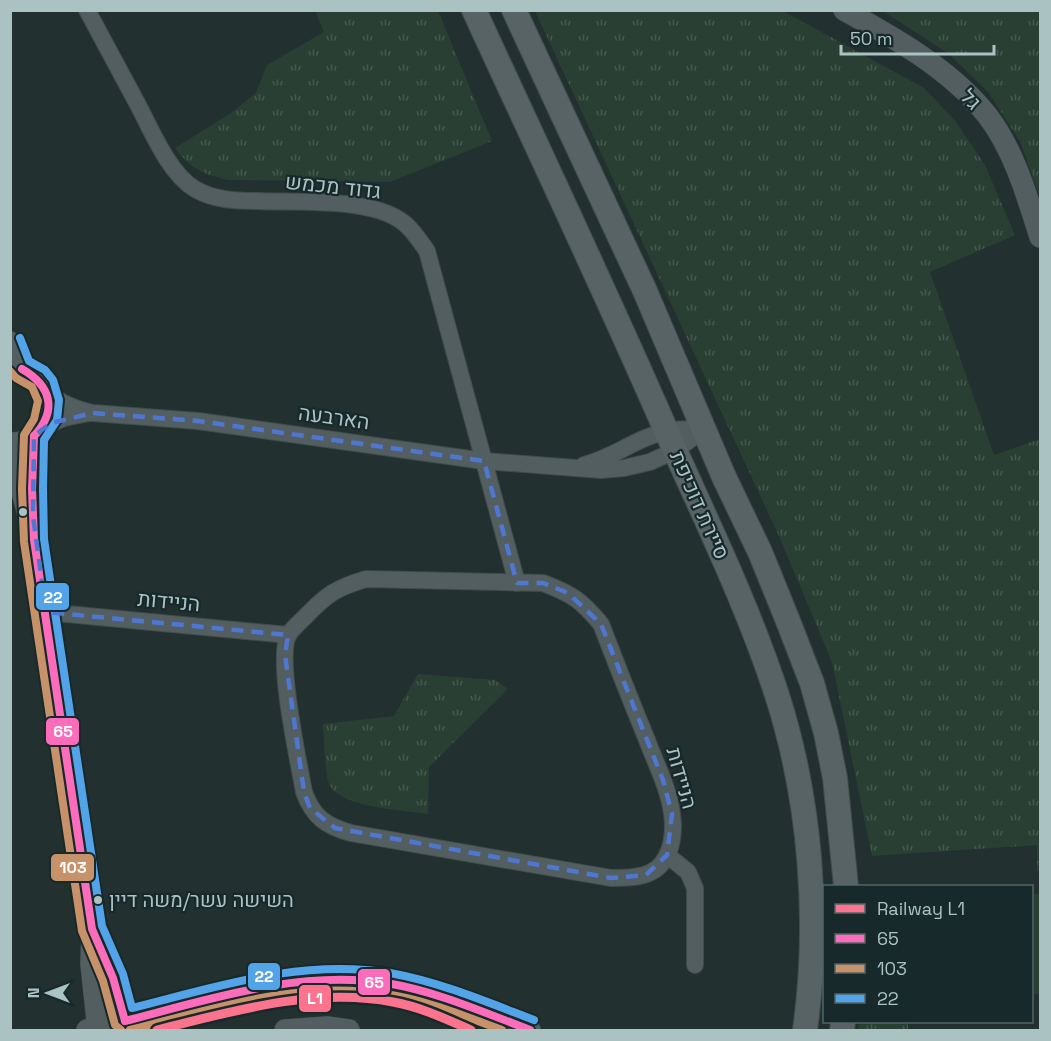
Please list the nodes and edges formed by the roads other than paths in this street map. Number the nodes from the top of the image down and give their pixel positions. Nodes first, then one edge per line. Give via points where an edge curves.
1 (87, 10) edge
2 (474, 10) edge
3 (514, 10) edge
4 (844, 10) edge
5 (1041, 237) edge
6 (10, 342) edge
7 (16, 368) edge
8 (45, 389) junction
9 (93, 413) junction
10 (704, 429) junction
11 (39, 431) junction
12 (671, 441) junction
13 (10, 443) edge
14 (10, 454) edge
15 (484, 461) junction
16 (569, 468) junction
17 (34, 540) junction
18 (517, 583) junction
19 (46, 612) junction
20 (288, 635) junction
21 (667, 855) junction
22 (846, 885) edge
23 (92, 929) junction
24 (695, 965) dead end
25 (126, 1026) edge
26 (94, 1030) edge
27 (285, 1030) edge
28 (350, 1030) edge
29 (530, 1030) edge
30 (805, 1030) edge

1 - 15 street, גדוד מכמש via 161,148 194,188 214,198 234,201 365,207 388,213 418,237 427,251
2 - 12 main road, סיירת דוכיפת
3 - 10 main road, סיירת דוכיפת via 645,291
4 - 5 street, גל via 928,61 987,116 1014,161
6 - 7 street
7 - 8 street via 39,380
8 - 9 street, הארבעה via 58,400
8 - 11 street via 49,408
9 - 11 street, הארבעה via 74,415
9 - 15 street, הארבעה via 198,421
10 - 12 street, הארבעה
10 - 22 main road, סיירת דוכיפת via 760,552 812,683 835,778
11 - 13 street via 26,441
11 - 17 street via 32,489
12 - 16 street, הארבעה via 643,439 597,462
12 - 16 street, הארבעה via 650,462 601,470
12 - 30 main road, סיירת דוכיפת via 754,634 790,742 811,900 811,988
14 - 17 street
15 - 16 street, הארבעה
15 - 18 street, גדוד מכמש
17 - 19 street
18 - 20 street, הניידות via 366,579 341,586 326,596
18 - 21 street, הניידות via 543,583 568,592 601,624 663,780 672,814
19 - 20 street, הניידות
19 - 23 street
20 - 21 street via 285,675 304,792 310,808 335,828 612,878 646,875 657,869
21 - 24 street via 688,872 695,888
23 - 25 street via 113,978
23 - 26 street
25 - 26 street
25 - 29 street via 266,986 350,980 386,983 436,995
27 - 28 street

